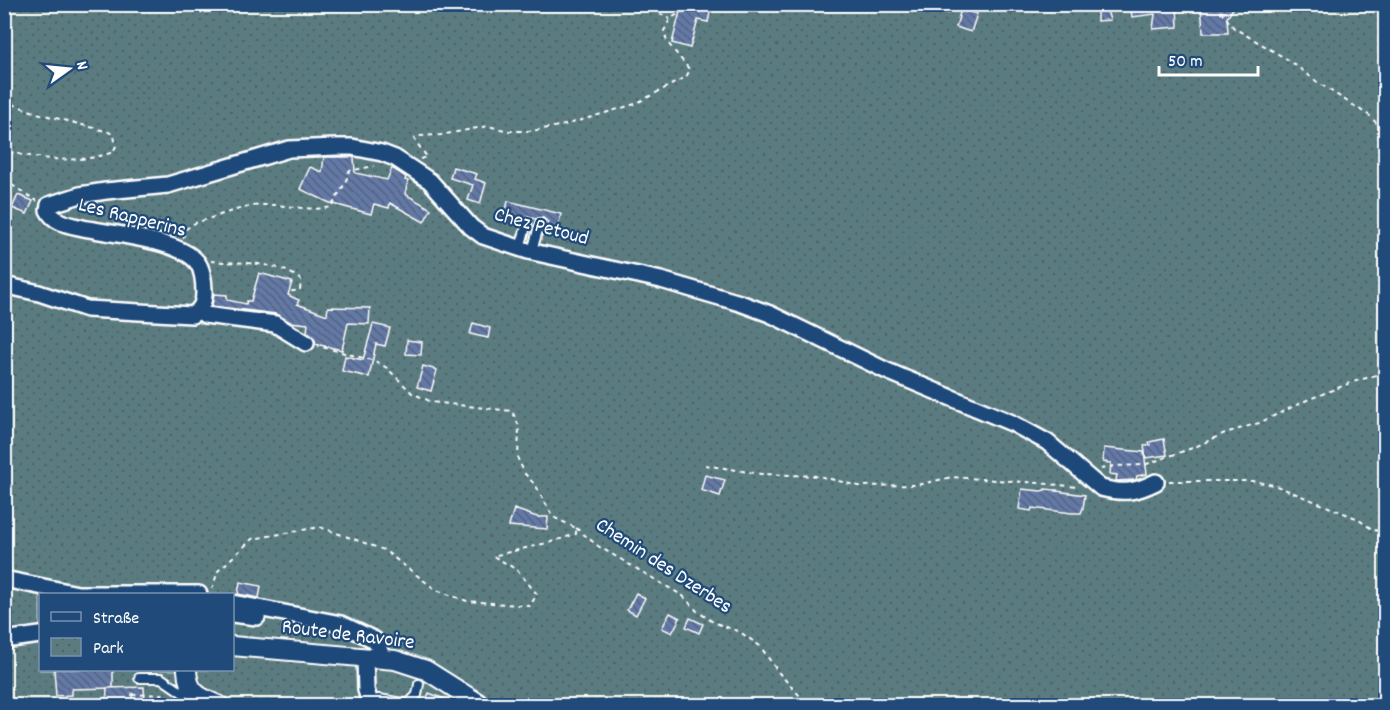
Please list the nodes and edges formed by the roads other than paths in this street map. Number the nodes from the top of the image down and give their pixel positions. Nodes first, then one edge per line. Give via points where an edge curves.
1 (47, 207) joint
2 (527, 223) dead end
3 (540, 223) dead end
4 (526, 250) junction
5 (4, 285) edge
6 (199, 310) junction
7 (306, 343) road end
8 (1156, 482) road end
9 (4, 579) edge
10 (73, 593) edge
11 (234, 603) edge
12 (286, 612) junction
13 (234, 614) edge
14 (39, 636) edge
15 (4, 640) edge
16 (234, 646) edge
17 (373, 658) junction
18 (187, 671) edge
19 (139, 678) dead end
20 (419, 684) dead end
21 (202, 699) edge
22 (370, 703) edge
23 (412, 704) edge
24 (483, 705) edge

1 - 4 street, Chez Petoud via 80,195 168,185 297,148 352,147 382,153 401,162 430,182 477,231
1 - 6 street, Les Rapperins via 53,219 70,225 186,252 201,268 204,290
2 - 4 lane
3 - 4 lane
4 - 8 street, Chez Petoud via 614,268 740,303 786,321 887,371 1012,423 1068,457 1101,488 1129,492
5 - 6 street via 95,310 184,316
6 - 7 street via 206,315 275,324
9 - 10 street
11 - 12 street
12 - 13 street via 267,618
12 - 17 street via 341,624 375,640 380,651
14 - 15 street
16 - 17 street, Route de Ravoire
17 - 22 street via 366,690
17 - 24 street, Route de Ravoire via 426,670
18 - 21 street via 189,685
19 - 21 lane via 161,678
20 - 23 lane
22 - 23 lane via 379,699

